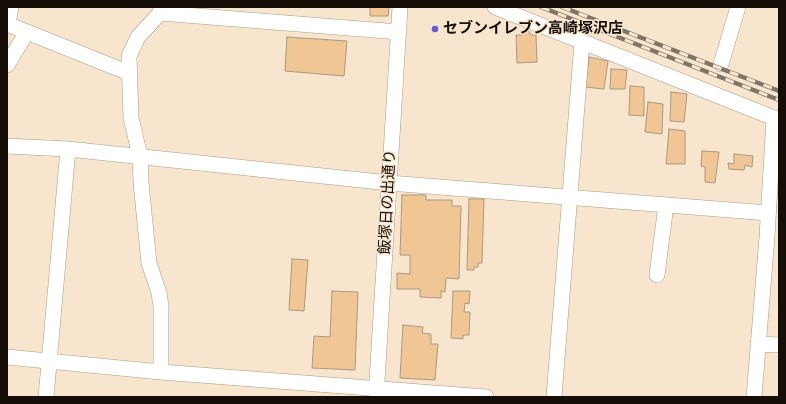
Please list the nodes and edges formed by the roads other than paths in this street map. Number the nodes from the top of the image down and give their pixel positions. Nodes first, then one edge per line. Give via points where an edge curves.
1 (11, 7) edge
2 (400, 7) edge
3 (495, 7) edge
4 (738, 7) edge
5 (160, 10) edge
6 (7, 24) edge
7 (28, 32) junction
8 (399, 32) junction
9 (582, 42) junction
10 (721, 64) dead end
11 (7, 65) edge
12 (129, 73) junction
13 (777, 119) edge
14 (7, 146) edge
15 (68, 149) junction
16 (140, 156) junction
17 (389, 183) junction
18 (570, 197) junction
19 (666, 205) junction
20 (768, 213) junction
21 (773, 238) edge
22 (657, 275) dead end
23 (758, 344) junction
24 (779, 345) edge
25 (7, 357) edge
26 (49, 361) junction
27 (161, 372) junction
28 (377, 393) edge
29 (46, 397) edge
30 (486, 397) edge
31 (554, 397) edge
32 (754, 397) edge

1 - 6 street
2 - 8 street, 飯塚日の出通り
3 - 9 street
4 - 10 street
5 - 8 street
5 - 12 street via 138,37 129,56
6 - 7 street
7 - 11 street
7 - 12 street
8 - 17 street, 飯塚日の出通り
9 - 13 street
9 - 18 street
12 - 16 street via 131,118
13 - 20 street
14 - 15 street
15 - 16 street
15 - 26 street
16 - 17 street
16 - 27 street via 149,263 161,306
17 - 18 street
17 - 28 street, 飯塚日の出通り
18 - 19 street
18 - 31 street
19 - 20 street
19 - 22 street
20 - 21 street
21 - 23 street
23 - 24 street
23 - 32 street
25 - 26 street
26 - 27 street
26 - 29 street
27 - 28 street
28 - 30 street

